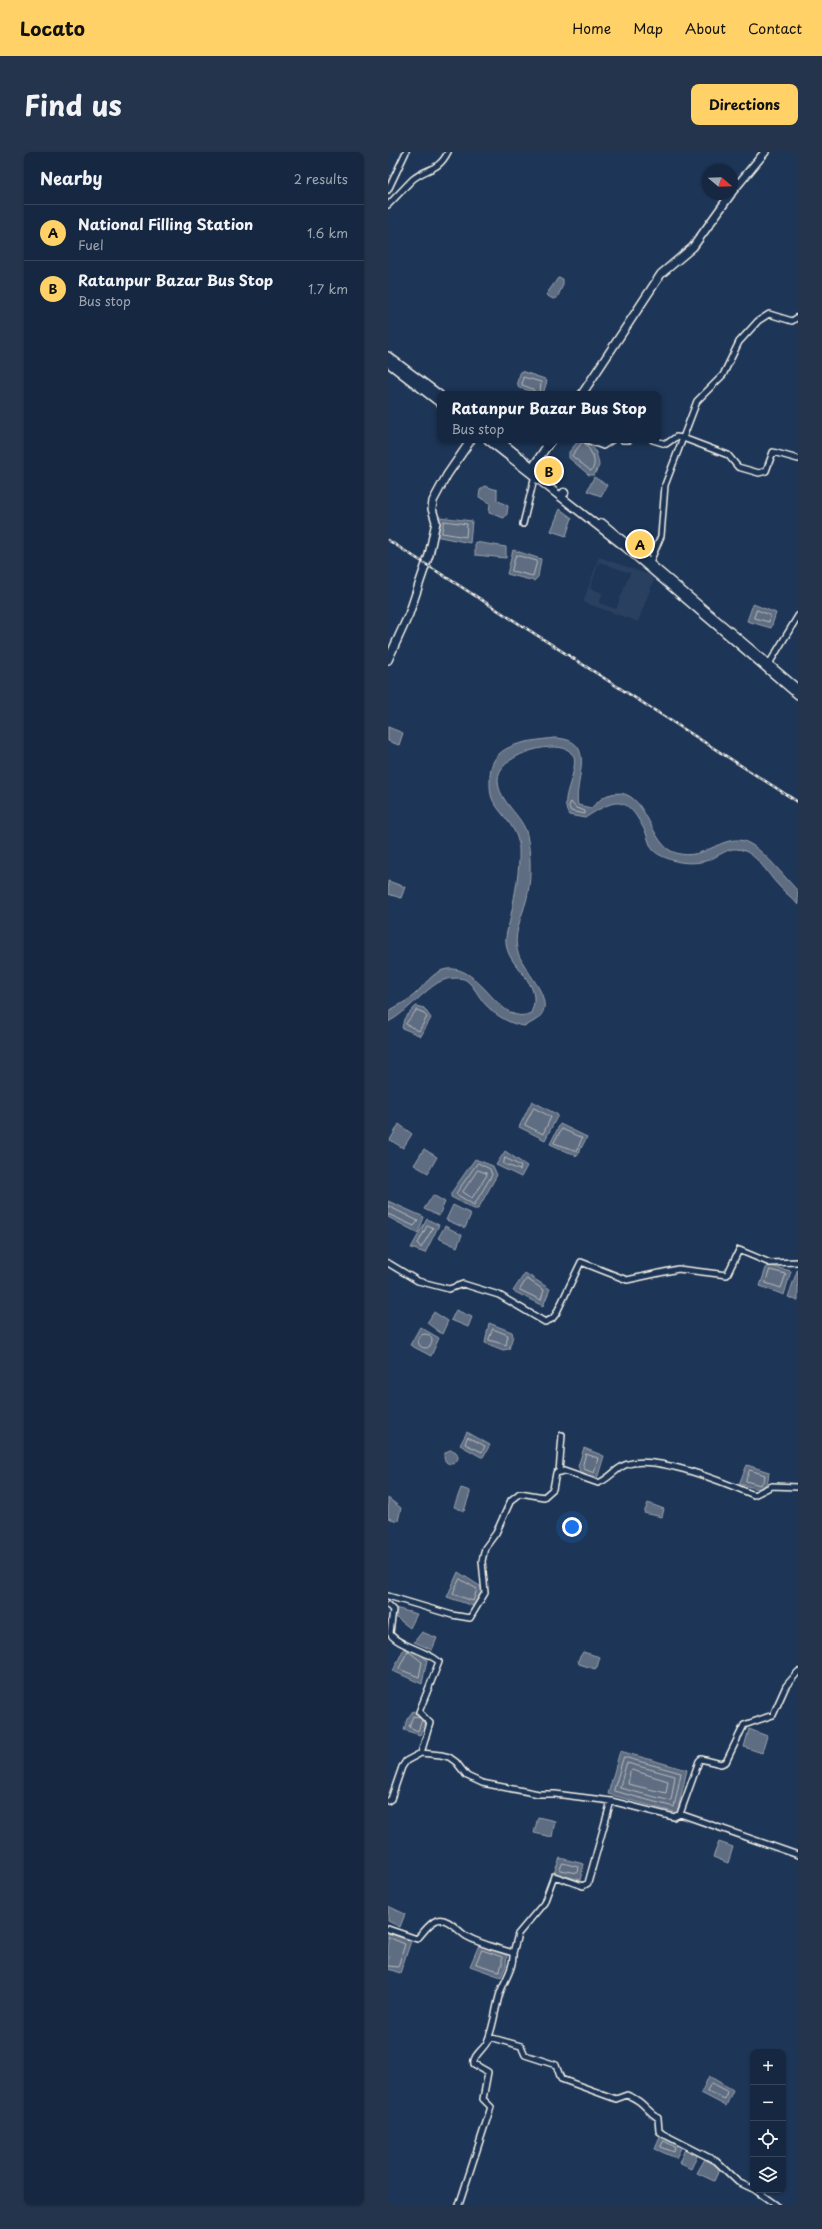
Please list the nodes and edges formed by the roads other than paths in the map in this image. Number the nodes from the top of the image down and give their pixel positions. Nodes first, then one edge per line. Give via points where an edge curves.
1 (406, 152) edge
2 (448, 152) edge
3 (765, 152) edge
4 (738, 185) edge
5 (388, 190) edge
6 (726, 200) edge
7 (388, 205) edge
8 (798, 317) edge
9 (388, 356) edge
10 (388, 363) edge
11 (584, 391) edge
12 (437, 393) edge
13 (437, 401) edge
14 (683, 438) junction
15 (661, 442) edge
16 (469, 443) edge
17 (493, 443) edge
18 (502, 443) edge
19 (549, 443) edge
20 (595, 443) edge
21 (608, 443) edge
22 (798, 459) edge
23 (520, 460) junction
24 (534, 471) junction
25 (562, 494) junction
26 (523, 524) dead end
27 (650, 562) junction
28 (798, 616) edge
29 (388, 660) edge
30 (769, 664) junction
31 (798, 689) edge
32 (798, 695) edge
33 (798, 1262) edge
34 (388, 1263) edge
35 (562, 1435) dead end
36 (559, 1472) junction
37 (798, 1487) edge
38 (388, 1596) edge
39 (388, 1605) edge
40 (798, 1672) edge
41 (421, 1752) junction
42 (388, 1801) edge
43 (611, 1801) junction
44 (680, 1814) junction
45 (798, 1854) edge
46 (388, 1929) edge
47 (513, 1953) junction
48 (489, 2037) junction
49 (750, 2188) edge
50 (758, 2193) edge
51 (459, 2205) edge
52 (776, 2205) edge

1 - 5 street
2 - 7 street via 441,164 412,180
3 - 4 main road
6 - 11 main road via 693,247 661,274
8 - 14 street via 792,321 769,314 758,321 739,342 723,375 697,401
9 - 12 main road
10 - 13 main road
14 - 15 street via 676,437 666,444
14 - 22 street via 728,455 738,467 759,474 766,471 773,452
14 - 27 street via 665,485 661,536
16 - 29 main road via 433,501 432,509 436,522 428,559 409,614
17 - 23 main road
18 - 23 main road
19 - 24 main road
20 - 21 street via 603,446
23 - 24 main road
24 - 25 main road
24 - 26 street
25 - 27 main road
25 - 32 main road
27 - 30 main road
28 - 30 street
30 - 31 main road
33 - 34 street via 770,1263 739,1250 727,1275 678,1269 628,1280 581,1262 556,1314 545,1322 499,1295 463,1284 449,1289 418,1281
35 - 36 street
36 - 37 street via 564,1471 598,1483 620,1467 634,1462 662,1465 720,1481 754,1495 772,1486
36 - 38 street via 556,1473 553,1489 546,1495 540,1497 520,1493 511,1500 496,1534 485,1548 482,1561 485,1593 470,1618
39 - 41 street via 393,1610 390,1633 393,1638 440,1662 419,1712 430,1723
40 - 44 street via 784,1690 773,1715 744,1725 726,1762 721,1764 705,1759 699,1760
41 - 42 street via 406,1761
41 - 43 street via 449,1757 467,1776 482,1783 540,1794
43 - 44 street via 667,1817
43 - 47 street via 588,1883 583,1886 554,1876 544,1903 518,1934
44 - 45 street
46 - 47 street via 417,1939 433,1922 440,1920 452,1924 466,1936
47 - 48 street via 511,1970 500,1993
48 - 49 street via 521,2046 525,2055 556,2064 561,2079 616,2099 627,2095 642,2102 648,2111 658,2118 662,2134 716,2161 738,2182
48 - 51 street via 473,2061 488,2072 483,2099 490,2105 491,2110
50 - 52 street

